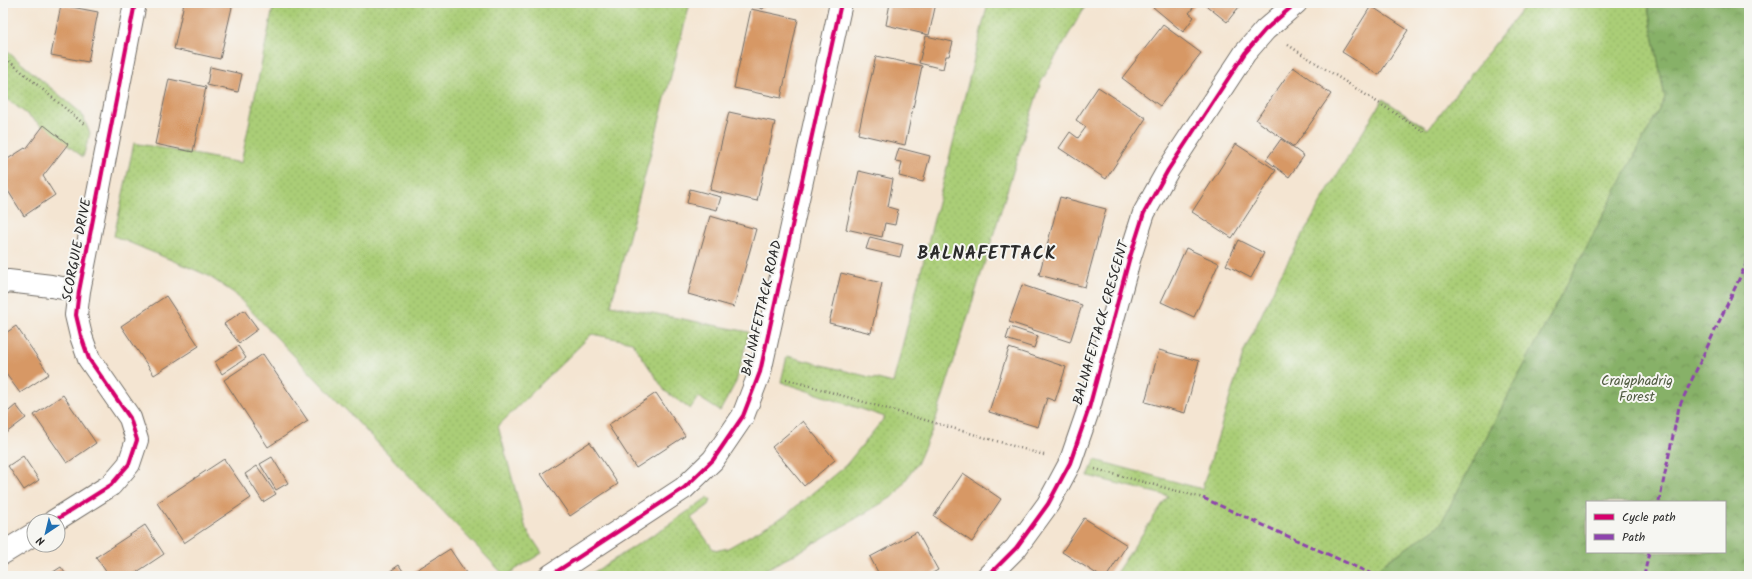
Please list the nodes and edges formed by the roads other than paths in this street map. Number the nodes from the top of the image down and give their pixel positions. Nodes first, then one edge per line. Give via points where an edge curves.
1 (135, 3) edge
2 (841, 3) edge
3 (1296, 3) edge
4 (3, 283) edge
5 (79, 291) junction
6 (66, 513) edge
7 (26, 539) edge
8 (3, 554) edge
9 (550, 576) edge
10 (988, 576) edge

1 - 5 street, SCORGUIE DRIVE
2 - 9 street, BALNAFETTACK ROAD via 760,372 743,416 713,460 684,488
3 - 10 street, BALNAFETTACK CRESCENT via 1265,30 1245,53 1176,157 1144,213 1089,408 1070,463 1048,504 1016,548
4 - 5 street, SCORGUIE DRIVE via 8,281 37,284
5 - 6 street, SCORGUIE DRIVE via 76,315 89,359 130,418 137,440 129,464 111,485
7 - 8 street

